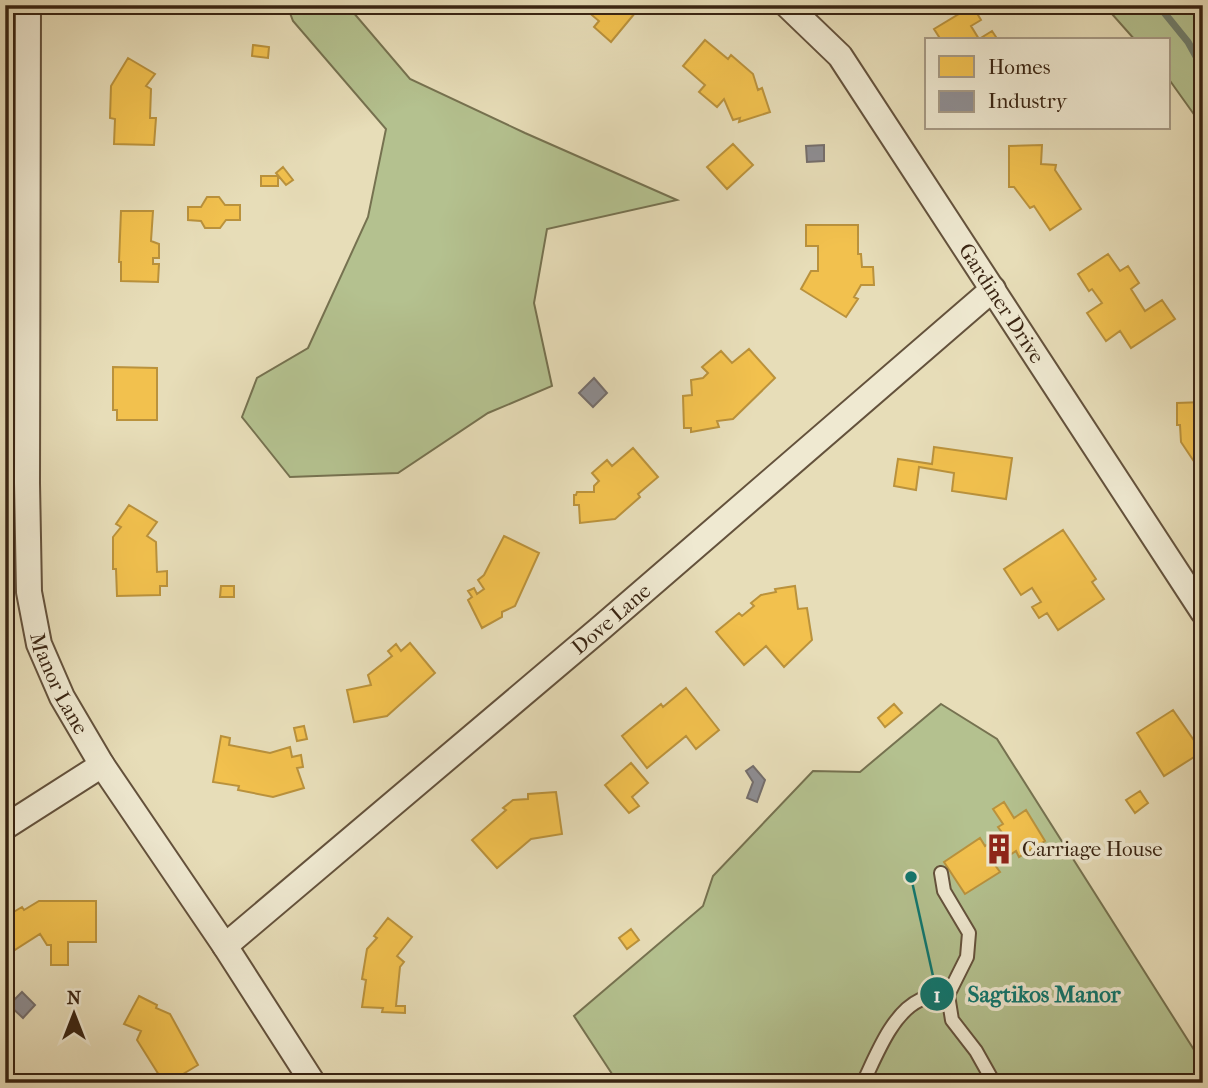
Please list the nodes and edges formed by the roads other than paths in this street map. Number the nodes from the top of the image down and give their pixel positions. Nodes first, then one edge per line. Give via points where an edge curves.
1 (28, 5) edge
2 (787, 5) edge
3 (993, 289) junction
4 (16, 483) edge
5 (1203, 612) edge
6 (102, 765) junction
7 (5, 827) edge
8 (941, 873) dead end
9 (225, 946) junction
10 (948, 995) junction
11 (313, 1083) edge
12 (863, 1083) edge
13 (994, 1083) edge

1 - 4 street, Manor Lane
2 - 3 street, Gardiner Drive via 840,56
3 - 5 street, Gardiner Drive
3 - 9 street, Dove Lane
4 - 6 street, Manor Lane via 39,644 62,696
6 - 7 street
6 - 9 street, Manor Lane
8 - 10 lane via 944,891 969,933 967,957
9 - 11 street, Manor Lane
10 - 12 lane via 921,999 908,1009 888,1031
10 - 13 lane via 952,1020

